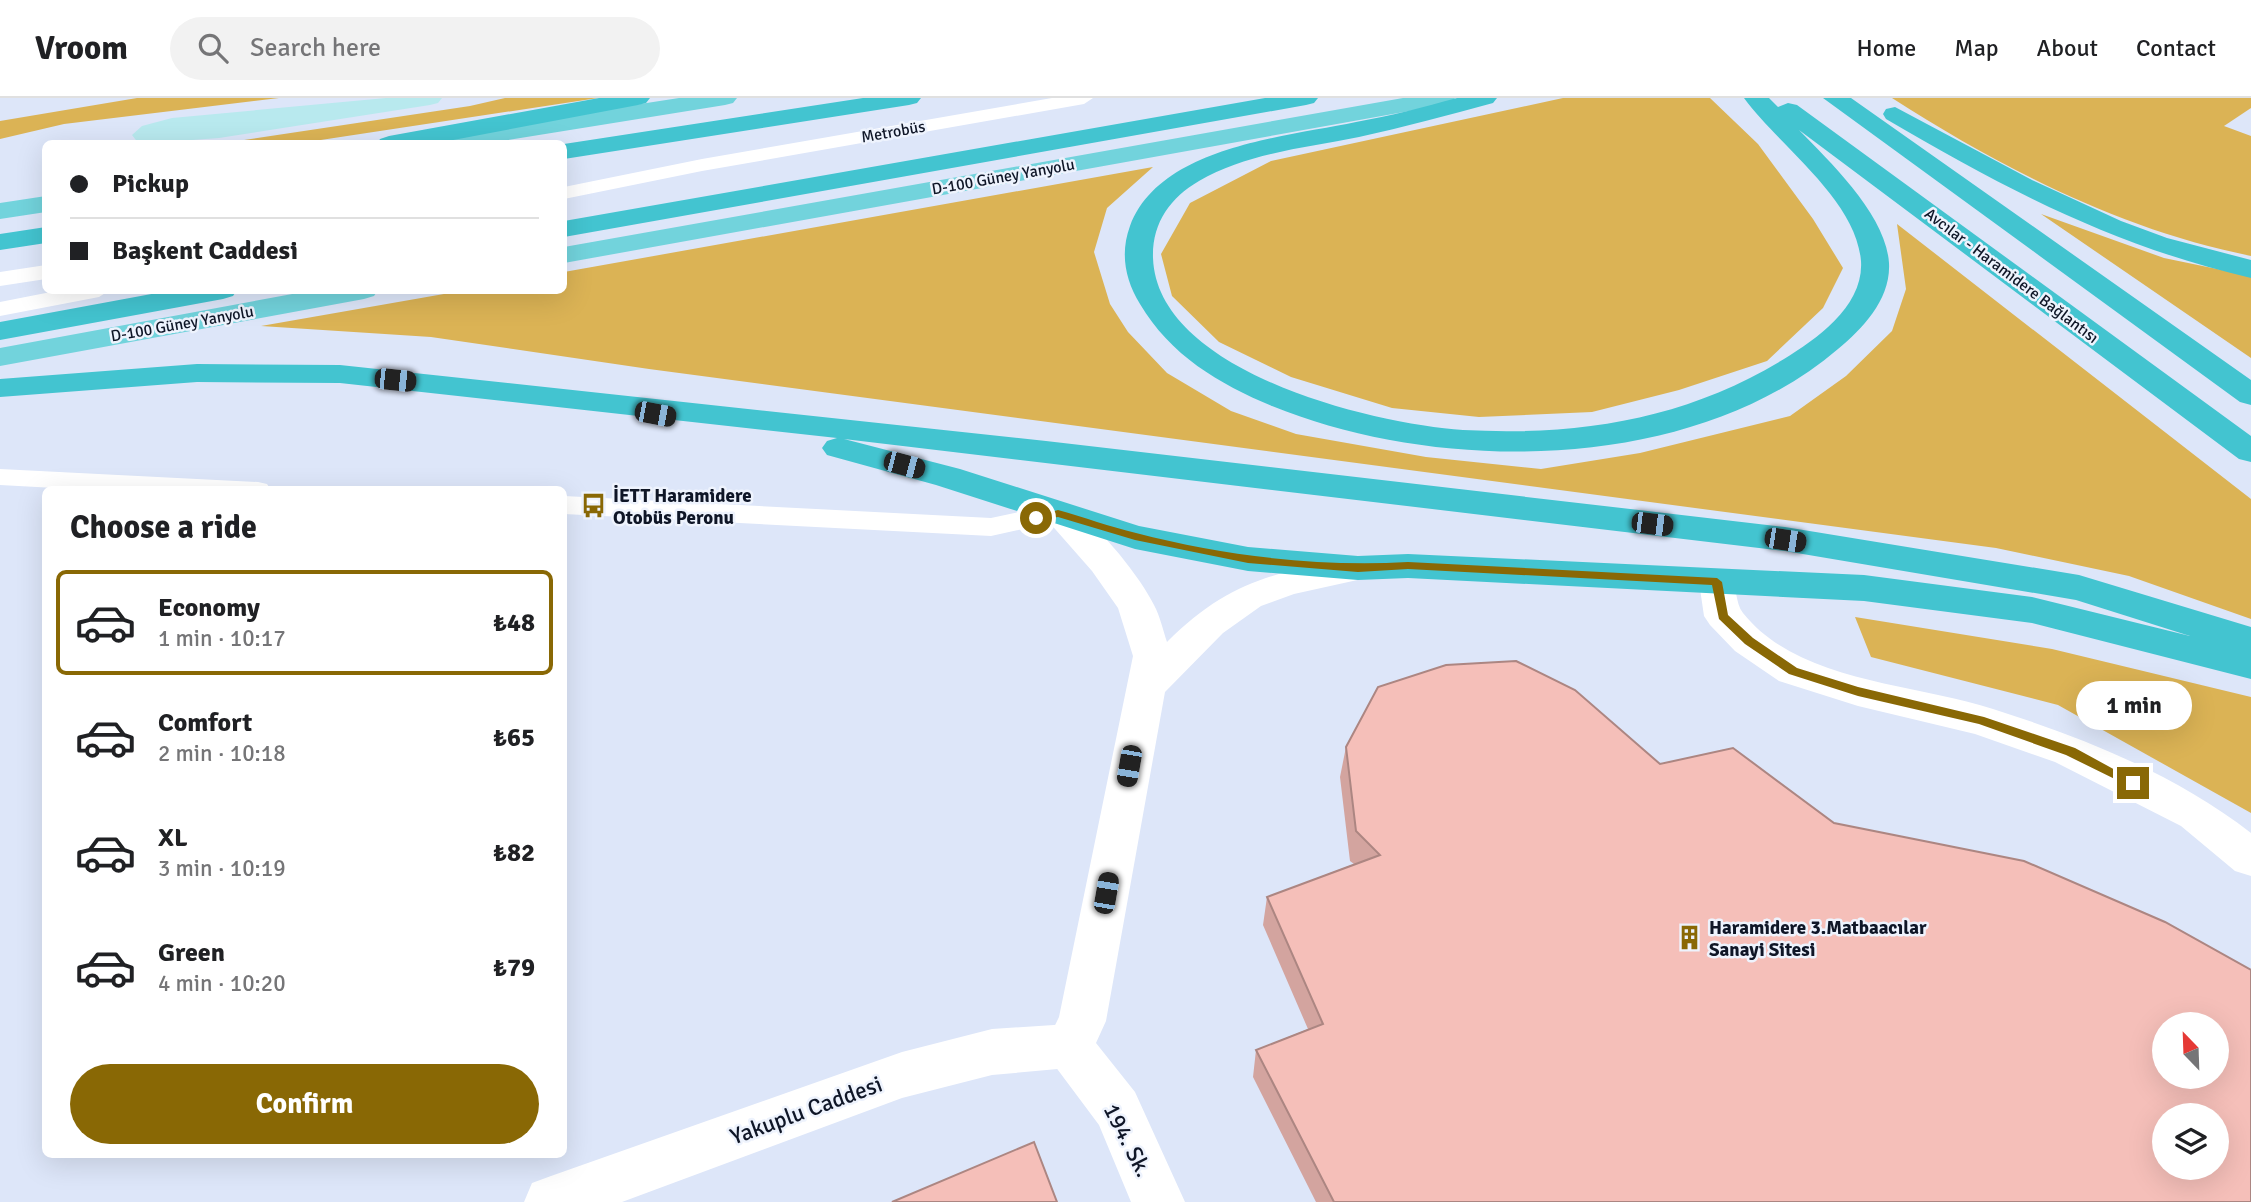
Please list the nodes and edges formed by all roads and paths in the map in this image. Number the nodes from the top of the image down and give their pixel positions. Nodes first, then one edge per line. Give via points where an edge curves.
1 (430, 98) edge
2 (638, 98) edge
3 (725, 98) edge
4 (909, 98) edge
5 (1084, 98) edge
6 (1306, 98) edge
7 (1443, 98) edge
8 (1485, 98) edge
9 (1756, 98) edge
10 (1773, 98) edge
11 (1835, 98) edge
12 (1869, 98) edge
13 (360, 109) junction
14 (411, 140) edge
15 (458, 140) edge
16 (567, 152) edge
17 (702, 165) junction
18 (567, 184) edge
19 (567, 192) edge
20 (42, 205) edge
21 (0, 211) edge
22 (567, 228) edge
23 (42, 236) edge
24 (0, 242) edge
25 (567, 254) edge
26 (2251, 269) edge
27 (42, 273) edge
28 (0, 279) edge
29 (78, 294) edge
30 (201, 294) edge
31 (343, 294) edge
32 (0, 309) edge
33 (0, 331) edge
34 (0, 358) edge
35 (0, 388) edge
36 (2251, 395) edge
37 (586, 400) junction
38 (2251, 452) edge
39 (0, 477) edge
40 (179, 486) edge
41 (567, 505) edge
42 (1058, 513) junction
43 (1358, 568) junction
44 (1717, 582) junction
45 (2251, 641) edge
46 (2251, 665) edge
47 (1144, 690) junction
48 (2251, 858) edge
49 (1069, 1046) junction
50 (551, 1202) edge
51 (1158, 1202) edge

1 - 13 main road
2 - 14 highway
3 - 15 main road
4 - 16 highway
5 - 17 lane, Metrobüs
6 - 22 highway
7 - 25 main road, D-100 Güney Yanyolu
8 - 9 highway via 1273,146 1202,168 1167,191 1144,221 1138,264 1146,289 1167,324 1200,355 1277,398 1366,427 1431,438 1548,441 1628,432 1730,403 1784,376 1831,339 1871,295 1875,260 1866,229 1846,199
10 - 38 highway, Avcılar - Haramidere Bağlantısı
11 - 36 highway, Avcılar - Haramidere Bağlantısı
12 - 26 highway via 1996,171 2095,219 2182,251
13 - 13 main road via 239,117 161,128 144,135 149,139 191,135
17 - 18 lane, Metrobüs
17 - 19 lane, Metrobüs
20 - 21 main road
23 - 24 highway
27 - 28 lane
29 - 32 lane
30 - 33 highway
31 - 34 main road, D-100 Güney Yanyolu
35 - 37 highway via 197,373 304,373
37 - 42 highway via 796,437 948,477
37 - 45 highway via 1785,540 2079,588
39 - 40 lane
41 - 42 lane via 991,527
42 - 43 highway via 1135,537 1248,559
42 - 47 street via 1105,562 1136,607 1152,656
43 - 44 highway via 1408,566
43 - 47 street via 1287,583 1236,604
44 - 46 highway via 1864,588 2032,611
44 - 48 street via 1723,616 1749,641 1793,671 1980,720 2070,751 2196,814
47 - 49 street via 1082,1021
49 - 50 street, Yakuplu Caddesi via 992,1052 902,1075
49 - 51 street, 194. Sk. via 1117,1110

